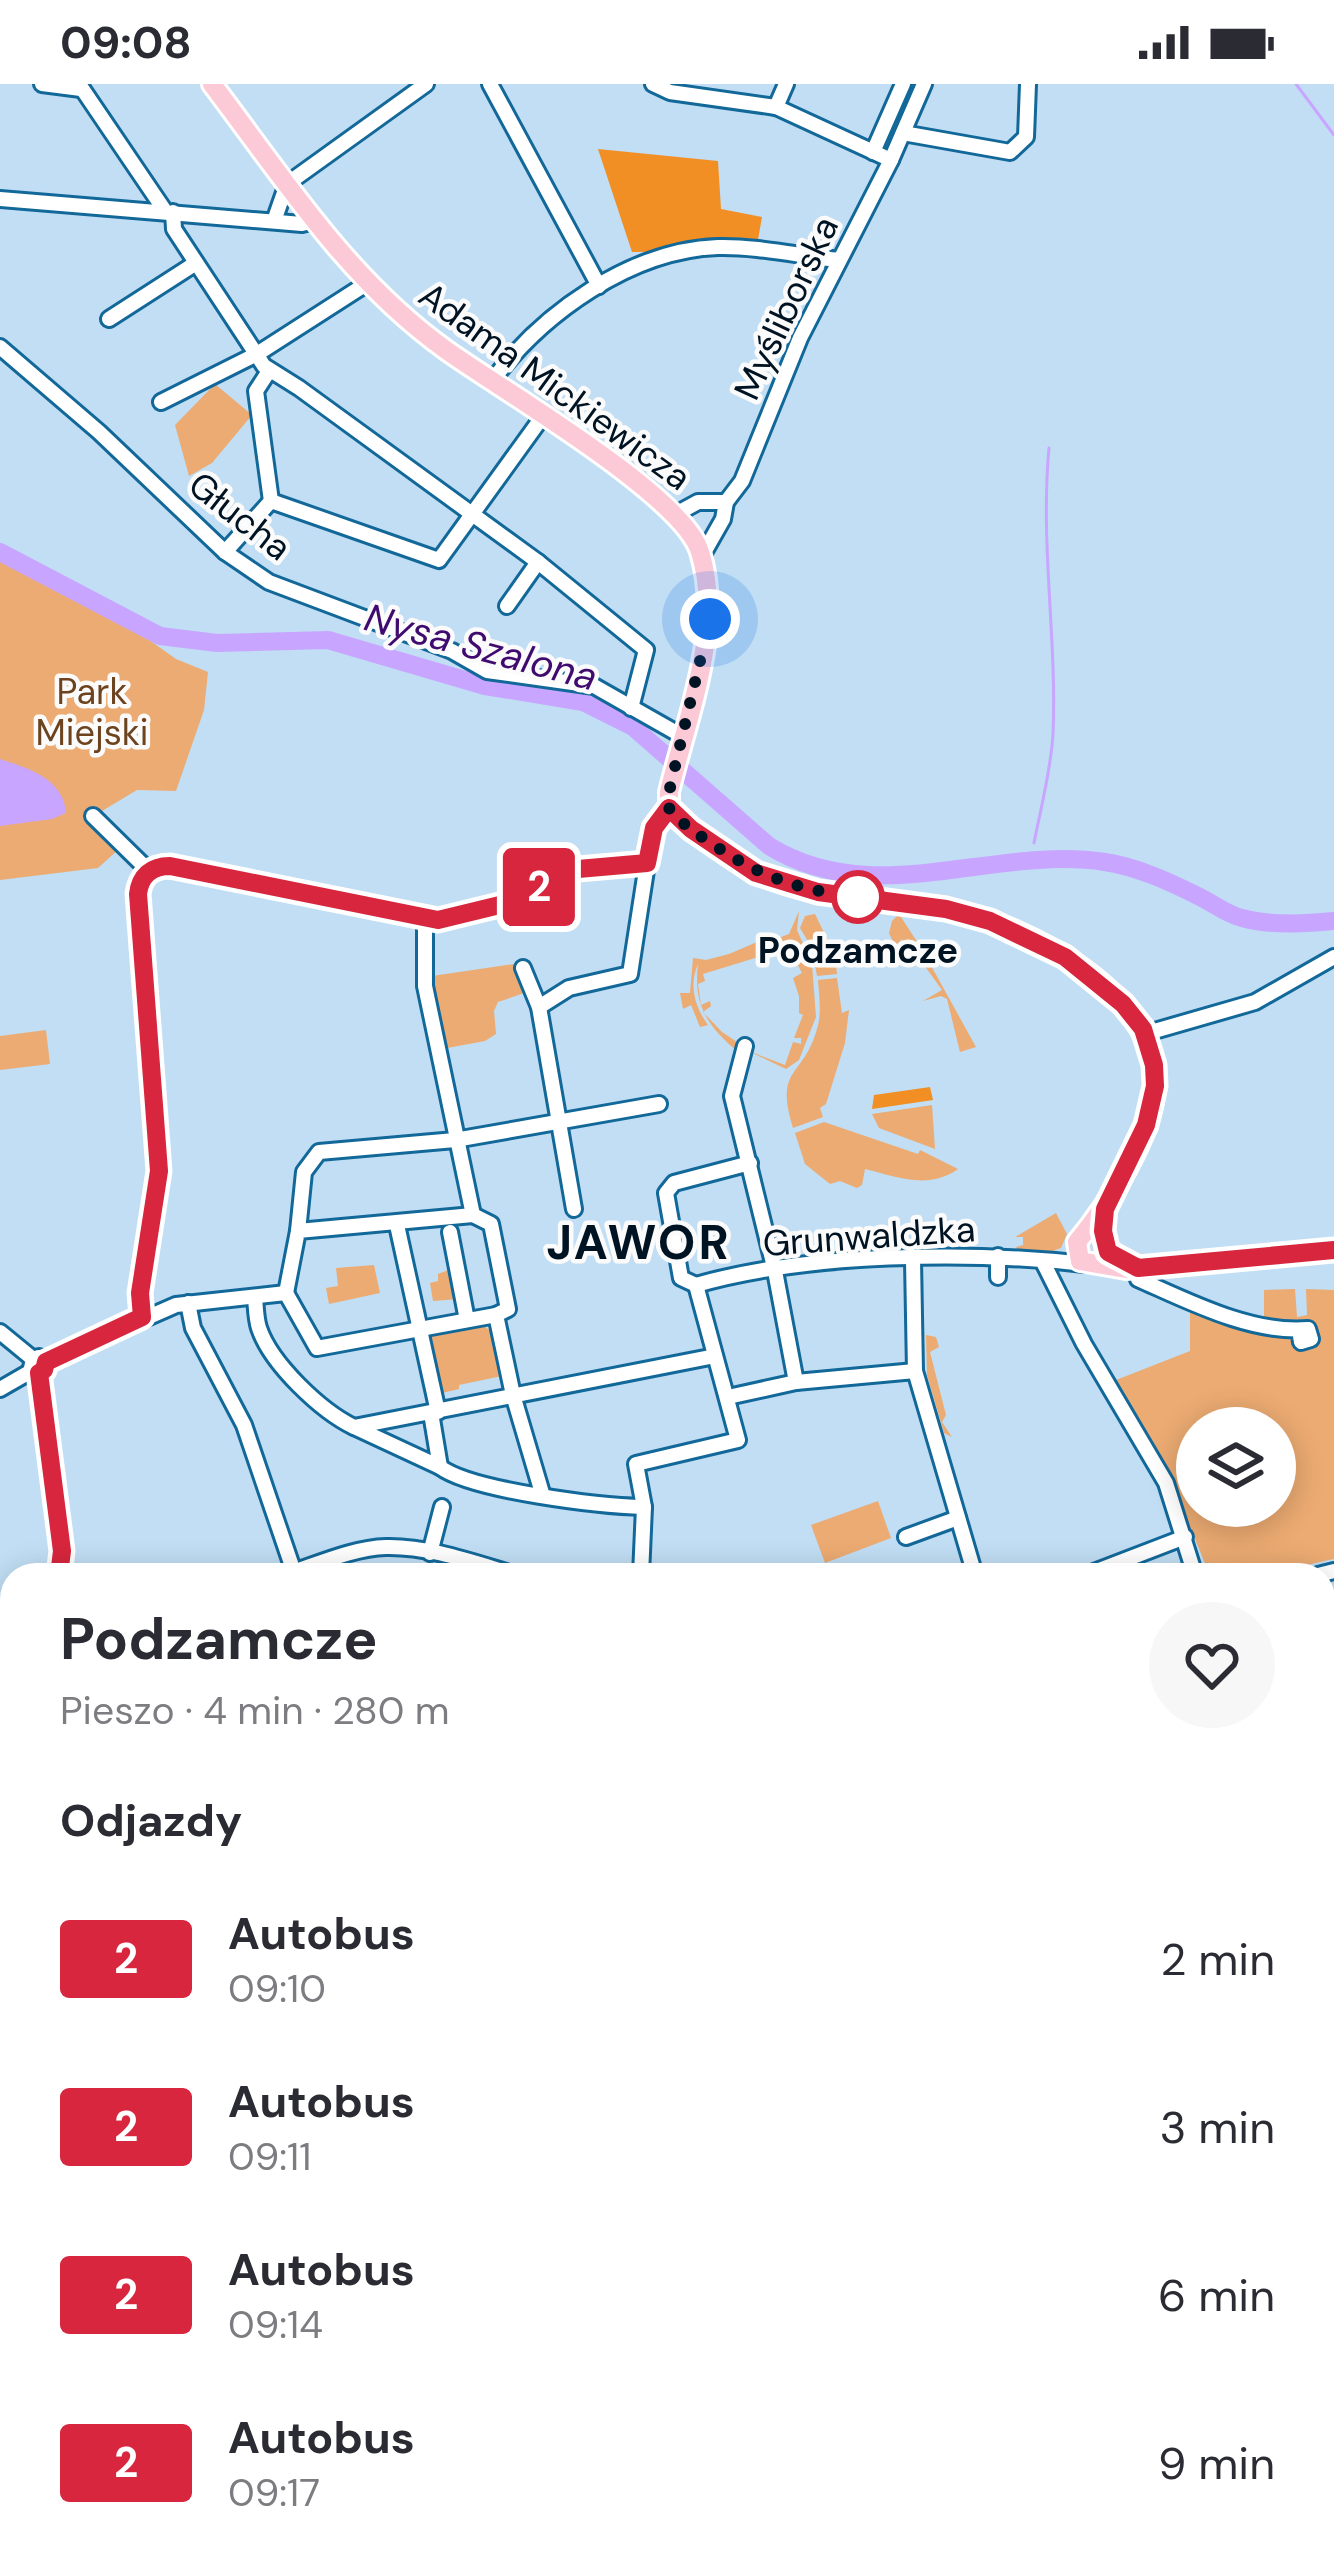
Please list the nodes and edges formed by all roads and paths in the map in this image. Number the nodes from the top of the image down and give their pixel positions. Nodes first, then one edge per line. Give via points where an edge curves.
1 (42, 84) edge
2 (212, 84) edge
3 (426, 84) edge
4 (490, 84) edge
5 (653, 84) edge
6 (786, 84) edge
7 (903, 84) edge
8 (924, 84) edge
9 (1028, 84) edge
10 (80, 86) edge
11 (776, 107) junction
12 (903, 133) junction
13 (873, 152) junction
14 (891, 160) junction
15 (287, 184) junction
16 (0, 199) edge
17 (169, 212) junction
18 (274, 221) junction
19 (315, 221) junction
20 (839, 260) junction
21 (196, 263) junction
22 (366, 284) junction
23 (599, 286) junction
24 (110, 319) dead end
25 (0, 347) edge
26 (257, 354) junction
27 (269, 371) junction
28 (492, 381) junction
29 (161, 402) dead end
30 (544, 416) junction
31 (271, 501) junction
32 (726, 502) junction
33 (676, 514) junction
34 (473, 516) junction
35 (225, 552) junction
36 (702, 556) junction
37 (538, 562) junction
38 (508, 606) dead end
39 (631, 708) junction
40 (681, 739) junction
41 (669, 800) junction
42 (93, 816) dead end
43 (647, 863) junction
44 (145, 876) junction
45 (425, 918) junction
46 (1334, 957) edge
47 (523, 968) dead end
48 (539, 1007) junction
49 (1144, 1034) junction
50 (745, 1046) dead end
51 (659, 1104) dead end
52 (558, 1123) junction
53 (455, 1140) junction
54 (750, 1163) junction
55 (1110, 1196) junction
56 (574, 1209) dead end
57 (473, 1216) junction
58 (397, 1225) junction
59 (298, 1232) junction
60 (450, 1232) dead end
61 (1080, 1239) junction
62 (1334, 1250) edge
63 (998, 1256) junction
64 (1092, 1256) junction
65 (913, 1260) junction
66 (1047, 1261) junction
67 (775, 1271) junction
68 (1138, 1274) junction
69 (998, 1277) dead end
70 (696, 1285) junction
71 (1058, 1288) junction
72 (286, 1294) junction
73 (254, 1298) junction
74 (188, 1303) junction
75 (496, 1315) junction
76 (142, 1317) junction
77 (0, 1320) edge
78 (467, 1320) junction
79 (421, 1329) junction
80 (1299, 1330) dead end
81 (6, 1336) edge
82 (715, 1355) junction
83 (34, 1369) junction
84 (915, 1371) junction
85 (796, 1382) junction
86 (0, 1389) edge
87 (513, 1395) junction
88 (728, 1397) junction
89 (434, 1413) junction
90 (354, 1427) junction
91 (440, 1467) junction
92 (542, 1493) junction
93 (442, 1507) dead end
94 (644, 1507) junction
95 (958, 1518) junction
96 (906, 1537) dead end
97 (1186, 1537) junction
98 (430, 1553) junction
99 (60, 1563) edge
100 (286, 1563) edge
101 (322, 1563) edge
102 (470, 1563) edge
103 (641, 1563) edge
104 (971, 1563) edge
105 (1129, 1563) edge
106 (1192, 1563) edge

1 - 10 street
2 - 15 main road, Adama Mickiewicza
3 - 15 street
4 - 23 street
5 - 11 street
6 - 11 street
7 - 13 street
8 - 12 street, Myśliborska
9 - 12 street via 1026,137 1010,152
10 - 17 street
11 - 13 street
12 - 14 street, Myśliborska
13 - 14 street
14 - 20 street, Myśliborska
15 - 18 street
15 - 19 main road, Adama Mickiewicza
16 - 17 street
17 - 18 street
17 - 21 street
18 - 19 street
19 - 22 main road, Adama Mickiewicza
20 - 23 street via 719,247 665,258
20 - 32 street, Myśliborska
21 - 24 street
21 - 26 street
22 - 26 street
22 - 28 main road, Adama Mickiewicza
23 - 28 street via 544,322
25 - 35 street, Głucha
26 - 27 street
26 - 29 street
27 - 31 street via 256,391
27 - 34 street
28 - 30 main road, Adama Mickiewicza
30 - 33 main road, Adama Mickiewicza
30 - 34 street
31 - 34 street via 439,560
31 - 35 street
32 - 33 street via 698,502
32 - 36 street, Myśliborska
33 - 36 main road, Adama Mickiewicza
34 - 37 street
35 - 39 street, Głucha via 269,582 487,671 593,686
36 - 40 main road, Adama Mickiewicza via 710,626
37 - 38 street
37 - 39 street via 646,650
39 - 40 street, Głucha
40 - 41 main road, Adama Mickiewicza
41 - 43 street
41 - 49 main road via 676,818 756,873 964,913 1046,947 1110,992
42 - 44 street
43 - 45 street via 578,869 500,906
43 - 48 street via 630,974 569,988
44 - 45 street via 170,866
44 - 76 street via 138,900 159,1171
45 - 53 street via 425,986
46 - 49 street via 1255,1002
47 - 48 street
48 - 52 street
49 - 55 main road via 1154,1065 1152,1106
50 - 54 street via 732,1096
51 - 52 street
52 - 53 street
52 - 56 street
53 - 57 street
53 - 59 street via 319,1152 304,1172
54 - 67 street
54 - 70 street via 674,1183 666,1193 681,1278
55 - 61 main road
55 - 64 main road
57 - 58 street
57 - 75 street via 491,1223 508,1310
58 - 59 street
58 - 79 street
59 - 72 street
60 - 78 street
61 - 64 main road via 1077,1255
61 - 64 main road via 1094,1233
61 - 66 street
62 - 68 main road
63 - 65 street, Grunwaldzka
63 - 66 street, Grunwaldzka
63 - 69 street
64 - 66 street, Grunwaldzka
64 - 68 main road
64 - 71 street
65 - 67 street, Grunwaldzka
65 - 84 street
66 - 71 street
67 - 70 street, Grunwaldzka
67 - 85 street
68 - 80 street via 1243,1322
70 - 82 street
71 - 97 street via 1166,1483
72 - 73 street
72 - 79 street via 317,1348
73 - 74 street
73 - 90 street via 275,1356
74 - 76 street
74 - 100 street via 244,1425
75 - 78 street
75 - 87 street
76 - 83 street
77 - 81 street
78 - 79 street
79 - 89 street
81 - 83 street
82 - 87 street
82 - 88 street
83 - 86 street
83 - 99 street
84 - 85 street
84 - 95 street
85 - 88 street
87 - 89 street
87 - 92 street
88 - 94 street via 738,1440 636,1464
89 - 90 street
89 - 91 street
90 - 91 street
91 - 92 street via 475,1483
92 - 94 street
93 - 98 street
94 - 103 street
95 - 96 street
95 - 104 street
97 - 105 street
97 - 106 street
98 - 101 street via 367,1549
98 - 102 street

